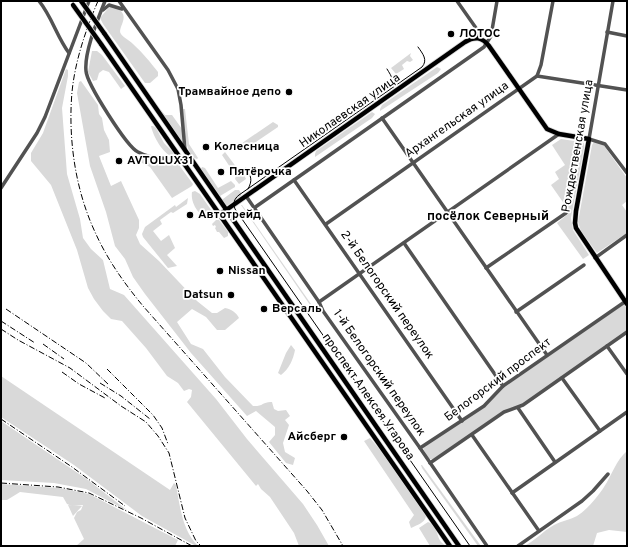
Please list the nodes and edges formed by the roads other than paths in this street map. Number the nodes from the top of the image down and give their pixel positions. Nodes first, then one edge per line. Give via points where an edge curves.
1 (39, 1) edge
2 (82, 1) edge
3 (89, 1) edge
4 (106, 1) edge
5 (119, 1) edge
6 (458, 1) edge
7 (497, 1) edge
8 (552, 1) edge
9 (613, 1) edge
10 (71, 3) edge
11 (125, 10) junction
12 (101, 13) junction
13 (607, 32) junction
14 (627, 36) edge
15 (480, 38) junction
16 (486, 43) junction
17 (69, 53) junction
18 (537, 76) junction
19 (598, 85) junction
20 (519, 90) junction
21 (627, 90) edge
22 (382, 118) junction
23 (559, 134) junction
24 (589, 139) junction
25 (185, 151) junction
26 (180, 158) junction
27 (413, 163) junction
28 (627, 173) edge
29 (294, 180) junction
30 (1, 188) edge
31 (246, 196) junction
32 (254, 208) junction
33 (226, 210) junction
34 (447, 212) junction
35 (566, 213) dead end
36 (219, 215) junction
37 (326, 224) junction
38 (627, 235) edge
39 (404, 243) junction
40 (595, 258) junction
41 (584, 265) dead end
42 (486, 268) junction
43 (360, 273) junction
44 (319, 302) junction
45 (626, 302) edge
46 (516, 312) junction
47 (627, 332) edge
48 (607, 346) junction
49 (547, 355) junction
50 (627, 374) edge
51 (562, 378) junction
52 (503, 386) junction
53 (518, 408) junction
54 (627, 412) edge
55 (462, 421) junction
56 (600, 430) junction
57 (472, 435) junction
58 (420, 448) junction
59 (555, 462) junction
60 (430, 463) junction
61 (608, 474) dead end
62 (512, 492) junction
63 (425, 498) junction
64 (419, 501) junction
65 (538, 531) junction
66 (450, 546) edge
67 (459, 546) edge
68 (487, 546) edge
69 (518, 546) edge

1 - 17 street
2 - 25 main road, проспект Алексея Угарова, bridge
3 - 17 street
4 - 12 street
5 - 11 street, проспект Алексея Угарова
6 - 15 street
7 - 16 street, Николаевская улица via 491,36
8 - 18 street
9 - 13 street, Рождественская улица
10 - 26 main road, проспект Алексея Угарова, bridge
11 - 12 street via 109,5
11 - 25 street, проспект Алексея Угарова via 168,70 178,89
12 - 26 street via 94,30 86,71 92,87 130,146 139,153 149,156
13 - 14 street
13 - 19 street, Рождественская улица
15 - 16 main road
15 - 31 main road, Николаевская улица via 465,42
16 - 20 main road
16 - 22 street, Николаевская улица via 478,52
17 - 30 street via 45,117
18 - 19 street
18 - 20 street, Архангельская улица
19 - 21 street
19 - 24 street, Рождественская улица
20 - 23 main road via 543,125
20 - 27 street, Архангельская улица
22 - 27 street
22 - 29 street, Николаевская улица
23 - 24 main road
23 - 34 street
24 - 28 street via 605,144
24 - 40 main road, Рождественская улица via 575,223
25 - 33 main road, проспект Алексея Угарова
26 - 36 main road, проспект Алексея Угарова
27 - 34 street
27 - 37 street, Архангельская улица
29 - 32 street, Николаевская улица
29 - 37 street, 2-й Белогорский переулок
31 - 32 street, 1-й Белогорский переулок
31 - 33 main road, Николаевская улица
32 - 44 street, 1-й Белогорский переулок
33 - 36 main road, Николаевская улица
33 - 63 main road, проспект Алексея Угарова
34 - 39 street
34 - 42 street
35 - 42 street
36 - 64 main road, проспект Алексея Угарова
37 - 43 street, 2-й Белогорский переулок
38 - 40 street
39 - 43 street
39 - 52 street
40 - 45 main road, Рождественская улица
41 - 46 street
42 - 46 street
43 - 44 street
43 - 55 street, 2-й Белогорский переулок
44 - 58 street, 1-й Белогорский переулок
45 - 49 street, Белогорский проспект
46 - 49 street
47 - 48 street
48 - 50 street
48 - 51 street
49 - 52 street, Белогорский проспект
51 - 53 street
51 - 56 street
52 - 55 street, Белогорский проспект via 484,406
53 - 57 street via 504,412
53 - 59 street
54 - 56 street
55 - 58 street, Белогорский проспект
56 - 59 street
57 - 60 street
57 - 62 street
58 - 60 street, 1-й Белогорский переулок
59 - 62 street
60 - 68 street, 1-й Белогорский переулок
61 - 65 street via 582,501
62 - 65 street
63 - 64 main road
63 - 67 main road, проспект Алексея Угарова
64 - 66 main road, проспект Алексея Угарова
65 - 69 street

